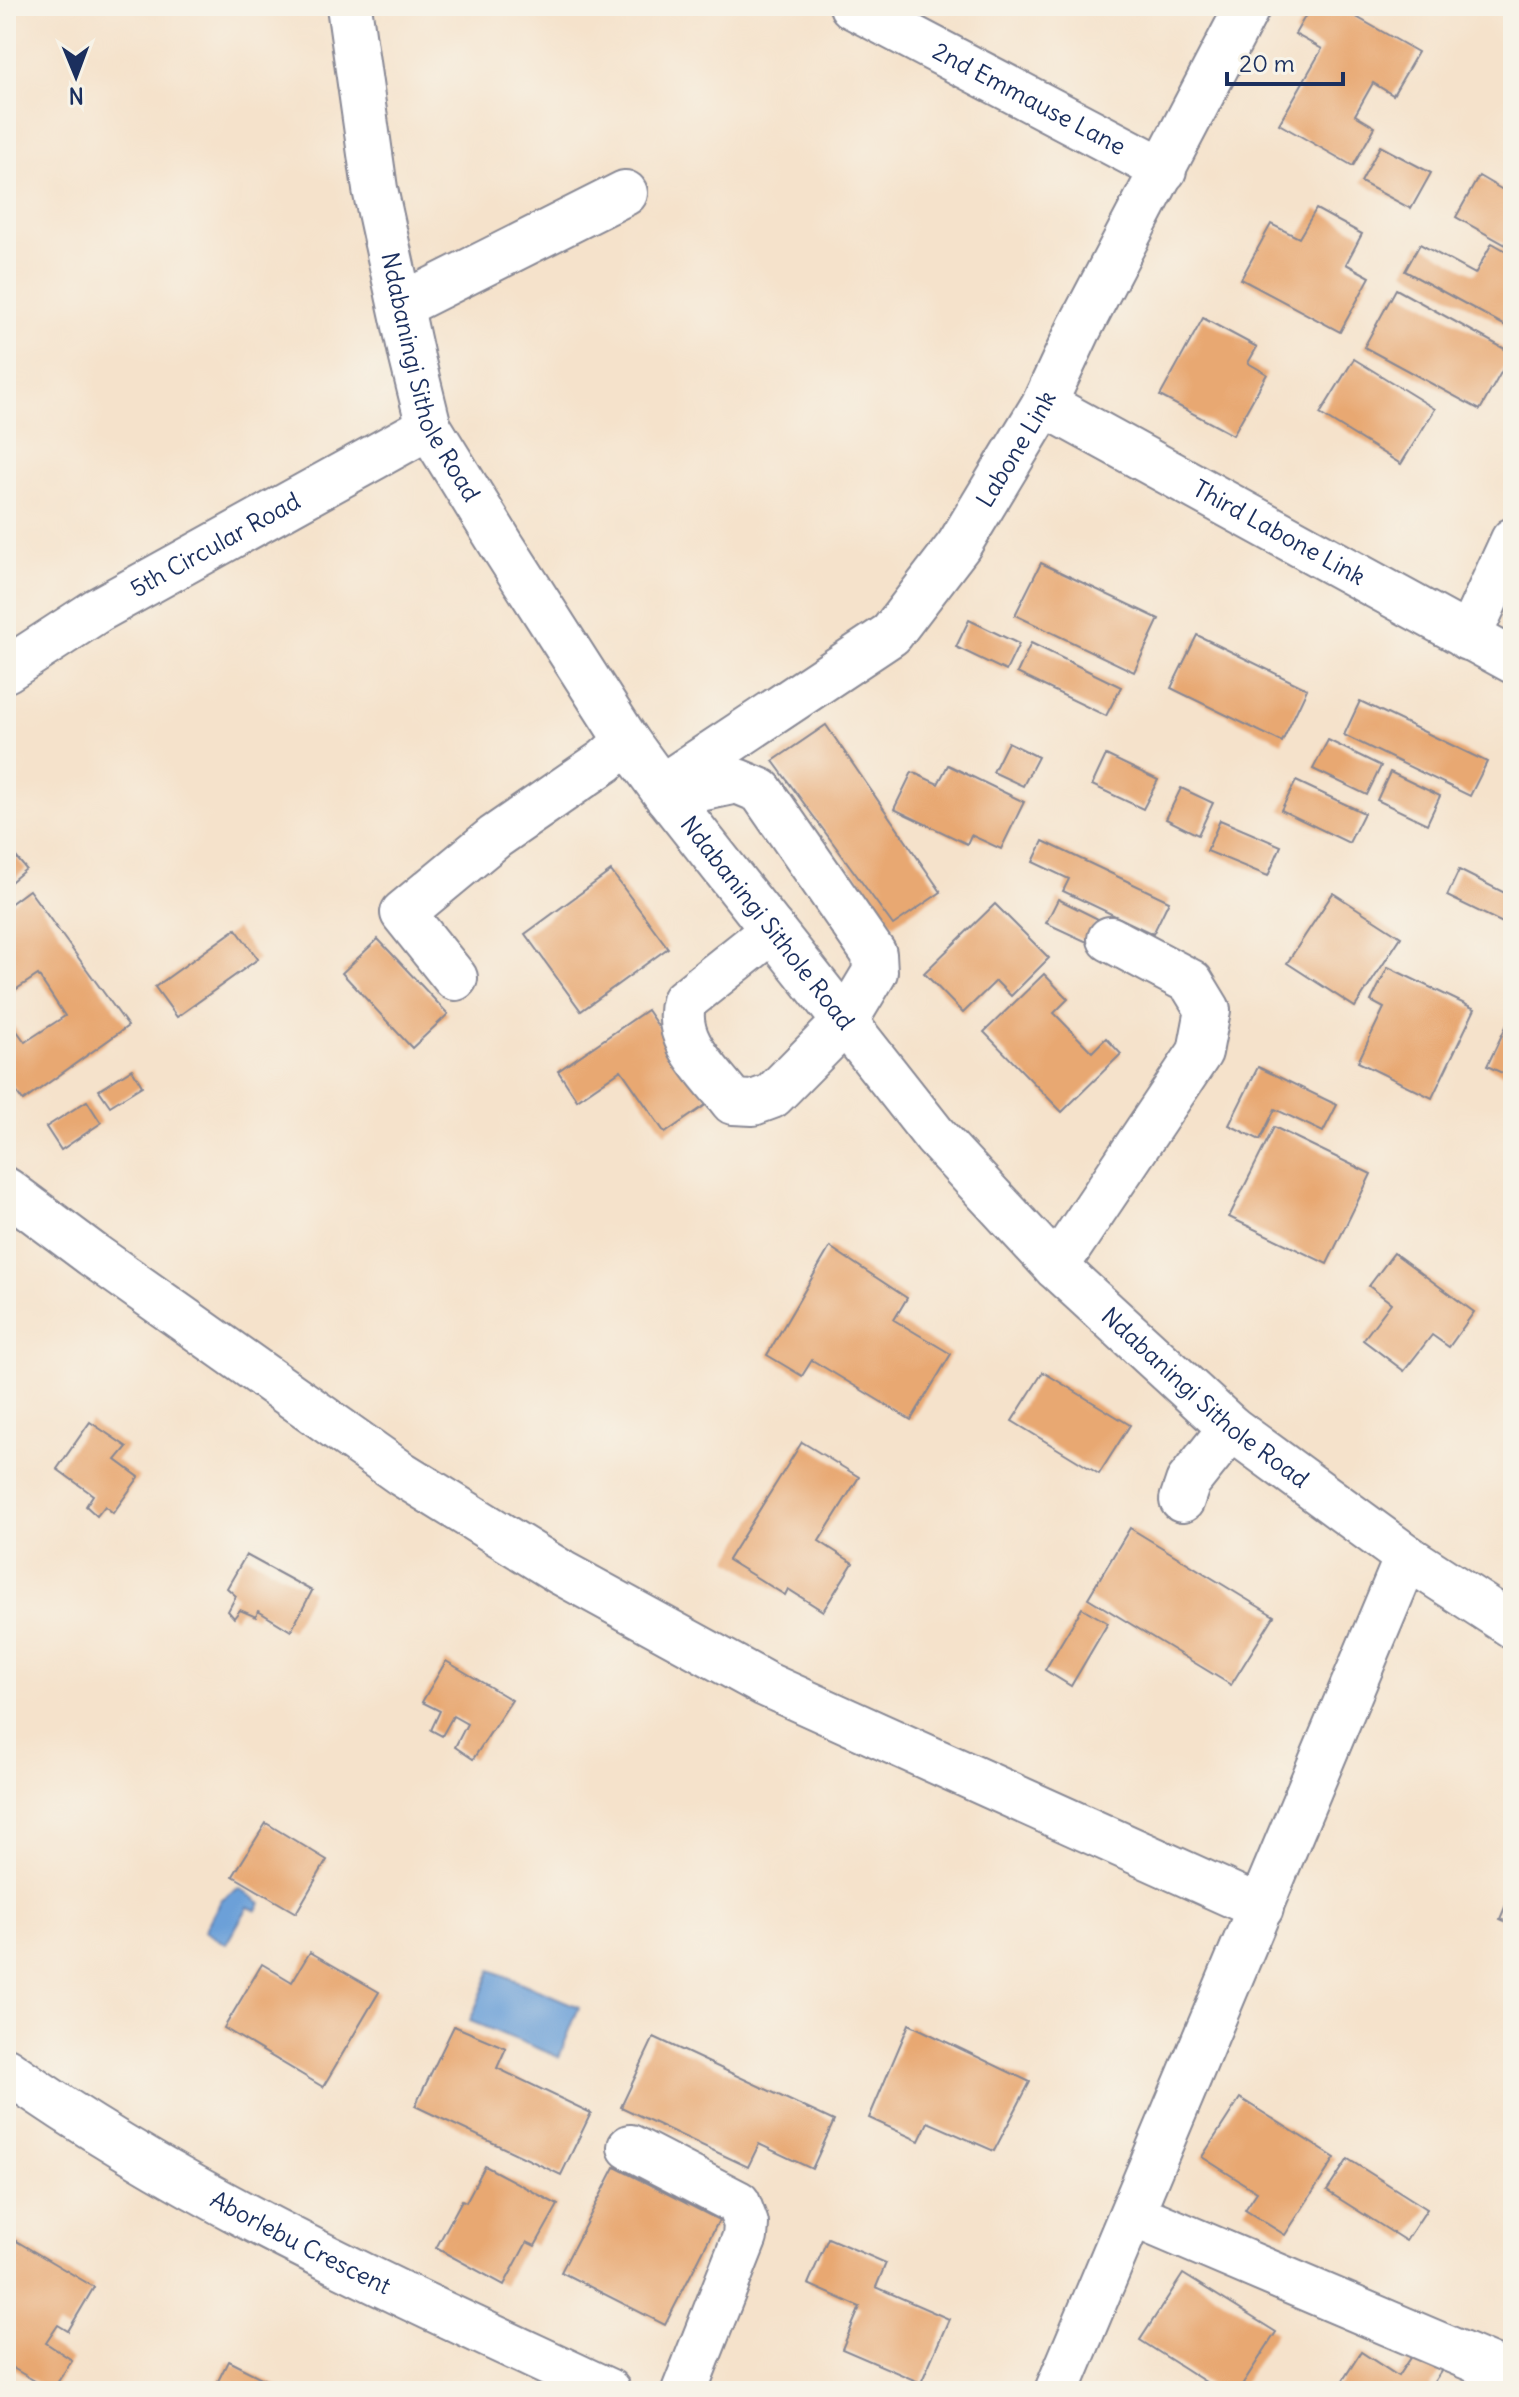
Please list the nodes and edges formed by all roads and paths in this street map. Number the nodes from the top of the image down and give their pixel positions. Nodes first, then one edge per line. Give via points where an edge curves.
1 (349, 6) edge
2 (852, 6) edge
3 (1248, 6) edge
4 (1164, 170) junction
5 (625, 193) dead end
6 (402, 305) junction
7 (1044, 404) junction
8 (429, 427) junction
9 (1513, 540) edge
10 (1468, 638) junction
11 (1513, 661) edge
12 (6, 670) edge
13 (627, 741) junction
14 (664, 791) junction
15 (773, 930) junction
16 (1110, 939) dead end
17 (455, 978) dead end
18 (845, 1022) junction
19 (6, 1190) edge
20 (1056, 1267) junction
21 (1231, 1428) junction
22 (1182, 1500) dead end
23 (1407, 1557) junction
24 (1513, 1626) edge
25 (1261, 1908) junction
26 (6, 2070) edge
27 (630, 2147) dead end
28 (1132, 2214) junction
29 (1513, 2376) edge
30 (608, 2391) edge
31 (684, 2391) edge
32 (1057, 2391) edge

1 - 6 street, Ndabaningi Sithole Road via 375,189
2 - 4 street, 2nd Emmause Lane
3 - 4 street, Labone Link
4 - 7 street, Labone Link
5 - 6 street
6 - 8 street, Ndabaningi Sithole Road
7 - 10 street, Third Labone Link
7 - 14 street, Labone Link via 959,545 891,634
8 - 12 street, 5th Circular Road via 98,610
8 - 13 street, Ndabaningi Sithole Road
9 - 10 street
10 - 11 street, Third Labone Link
13 - 14 street, Ndabaningi Sithole Road
13 - 17 street via 495,837 403,913
14 - 15 street, Ndabaningi Sithole Road
14 - 18 street via 737,781 761,791 874,954 875,972
15 - 18 street, Ndabaningi Sithole Road
15 - 18 street via 684,1001 680,1015 683,1037 733,1102 753,1103 772,1096
16 - 20 street via 1191,982 1208,1010 1200,1052
18 - 20 street, Ndabaningi Sithole Road via 935,1136
19 - 25 street via 402,1474 562,1573 765,1684
20 - 21 street, Ndabaningi Sithole Road
21 - 22 street via 1188,1482
21 - 23 street, Ndabaningi Sithole Road
23 - 24 street, Ndabaningi Sithole Road
23 - 25 street
25 - 28 street
26 - 30 street, Aborlebu Crescent via 177,2179 357,2273
27 - 31 street via 738,2203 746,2224
28 - 29 street
28 - 32 street

